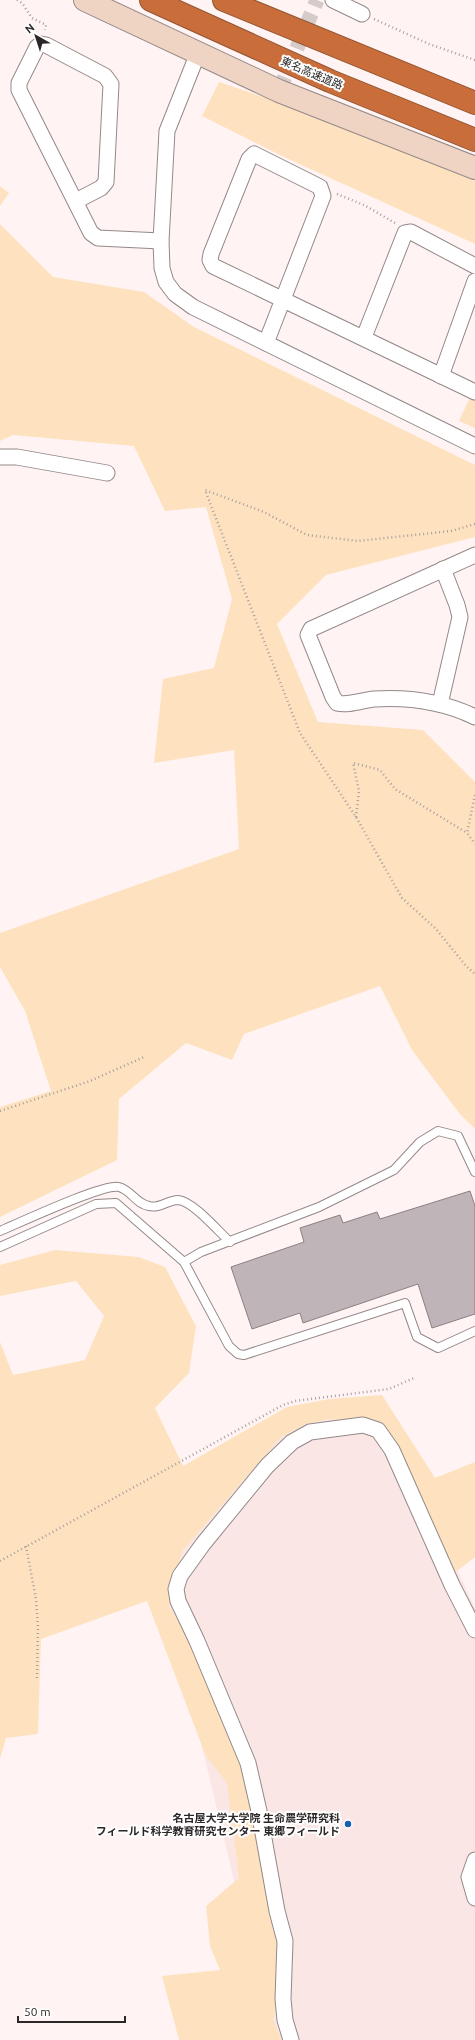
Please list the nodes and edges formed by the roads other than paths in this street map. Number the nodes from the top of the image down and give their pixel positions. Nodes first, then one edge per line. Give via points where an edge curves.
1 (85, 0) edge
2 (151, 0) edge
3 (224, 0) edge
4 (333, 0) edge
5 (362, 14) road end
6 (198, 54) junction
7 (475, 103) edge
8 (475, 140) edge
9 (475, 168) edge
10 (76, 201) junction
11 (161, 241) junction
12 (475, 266) edge
13 (475, 281) edge
14 (282, 300) junction
15 (364, 337) junction
16 (266, 343) junction
17 (441, 376) junction
18 (475, 392) edge
19 (475, 446) edge
20 (0, 457) edge
21 (107, 473) dead end
22 (475, 555) edge
23 (443, 569) junction
24 (440, 704) junction
25 (475, 717) edge
26 (475, 1172) edge
27 (0, 1232) edge
28 (230, 1242) junction
29 (0, 1247) edge
30 (184, 1262) junction
31 (475, 1331) edge
32 (475, 1630) edge
33 (475, 1860) edge
34 (475, 1898) edge
35 (291, 2040) edge

1 - 6 street
2 - 8 highway, 東名高速道路 via 330,81
3 - 7 highway
4 - 5 street
6 - 9 street via 279,92
6 - 11 street via 167,131
10 - 10 street via 19,90 18,83 41,44 105,76 111,84 106,182 101,188
10 - 11 street via 95,237
11 - 16 street via 164,276 175,294 193,307
12 - 15 street via 407,232 404,234
13 - 17 street
14 - 14 street via 217,268 210,262 249,159 256,154 320,186 323,191
14 - 15 street
14 - 16 street
15 - 17 street
16 - 19 street
17 - 18 street
20 - 21 street via 17,457
22 - 23 street
23 - 24 street via 460,617
23 - 24 street via 311,629 308,635 337,702 342,704 387,698
24 - 25 street
26 - 28 lane via 458,1136 438,1131 420,1142 394,1170 319,1207
27 - 28 lane via 96,1191 114,1186 126,1189 145,1206 152,1207 177,1200 183,1202 199,1212
28 - 30 lane via 201,1252
29 - 30 lane via 96,1204 111,1202 121,1205
30 - 31 lane via 229,1346 238,1354 244,1355 405,1303 417,1337 438,1348
32 - 35 street via 392,1450 378,1430 363,1425 310,1432 292,1442 262,1472 180,1576 176,1589 178,1601 248,1763 258,1804 272,1890 285,1941 283,2000
33 - 34 street via 469,1876

